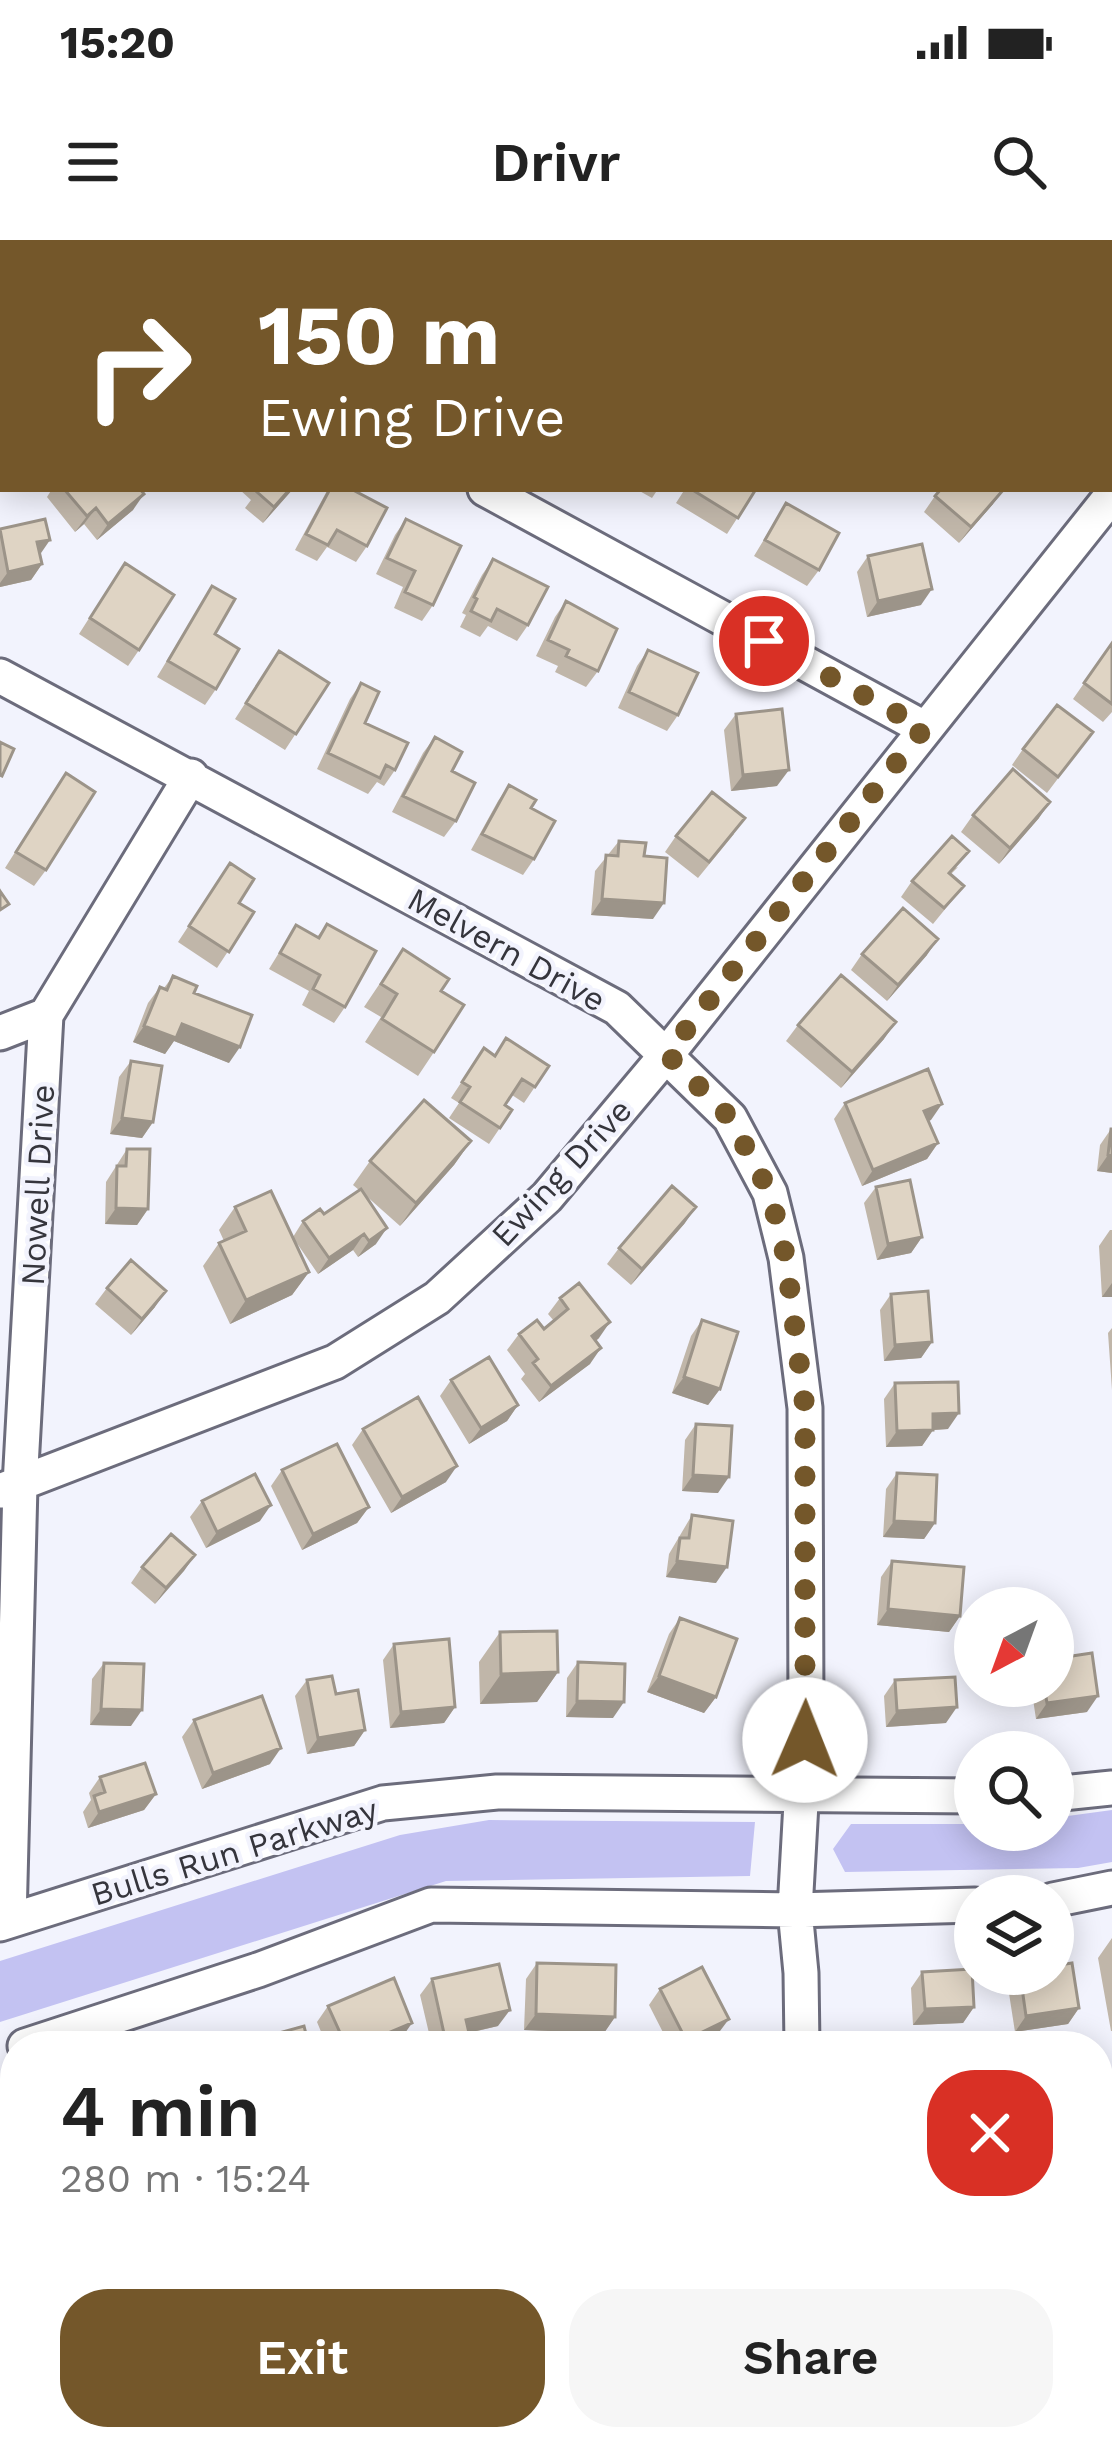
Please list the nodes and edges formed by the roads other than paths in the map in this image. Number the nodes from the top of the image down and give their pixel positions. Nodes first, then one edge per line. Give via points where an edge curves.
1 (490, 492) edge
2 (1112, 495) edge
3 (0, 676) edge
4 (924, 728) junction
5 (191, 776) junction
6 (46, 1016) junction
7 (0, 1033) edge
8 (667, 1054) junction
9 (10, 1488) edge
10 (1112, 1788) edge
11 (1074, 1792) edge
12 (802, 1794) junction
13 (954, 1796) edge
14 (1112, 1888) edge
15 (1074, 1896) edge
16 (954, 1906) edge
17 (795, 1910) junction
18 (5, 1923) edge
19 (71, 2031) edge
20 (802, 2031) edge

1 - 4 street
2 - 4 street, Ewing Drive
3 - 5 street, Melvern Drive
4 - 8 street, Ewing Drive
5 - 6 street, Nowell Drive
5 - 8 street, Melvern Drive via 617,1008
6 - 7 street
6 - 9 street, Nowell Drive
8 - 9 street, Ewing Drive via 547,1197 437,1298 335,1362
8 - 12 street, Melvern Drive via 730,1118 770,1193 786,1258 805,1408
9 - 18 street, Nowell Drive
10 - 11 street
12 - 13 street, Bulls Run Parkway
12 - 17 street, Melvern Drive
12 - 18 street, Bulls Run Parkway via 496,1792 382,1803
14 - 15 street
16 - 17 street
17 - 19 street via 431,1905
17 - 20 street, Melvern Drive

